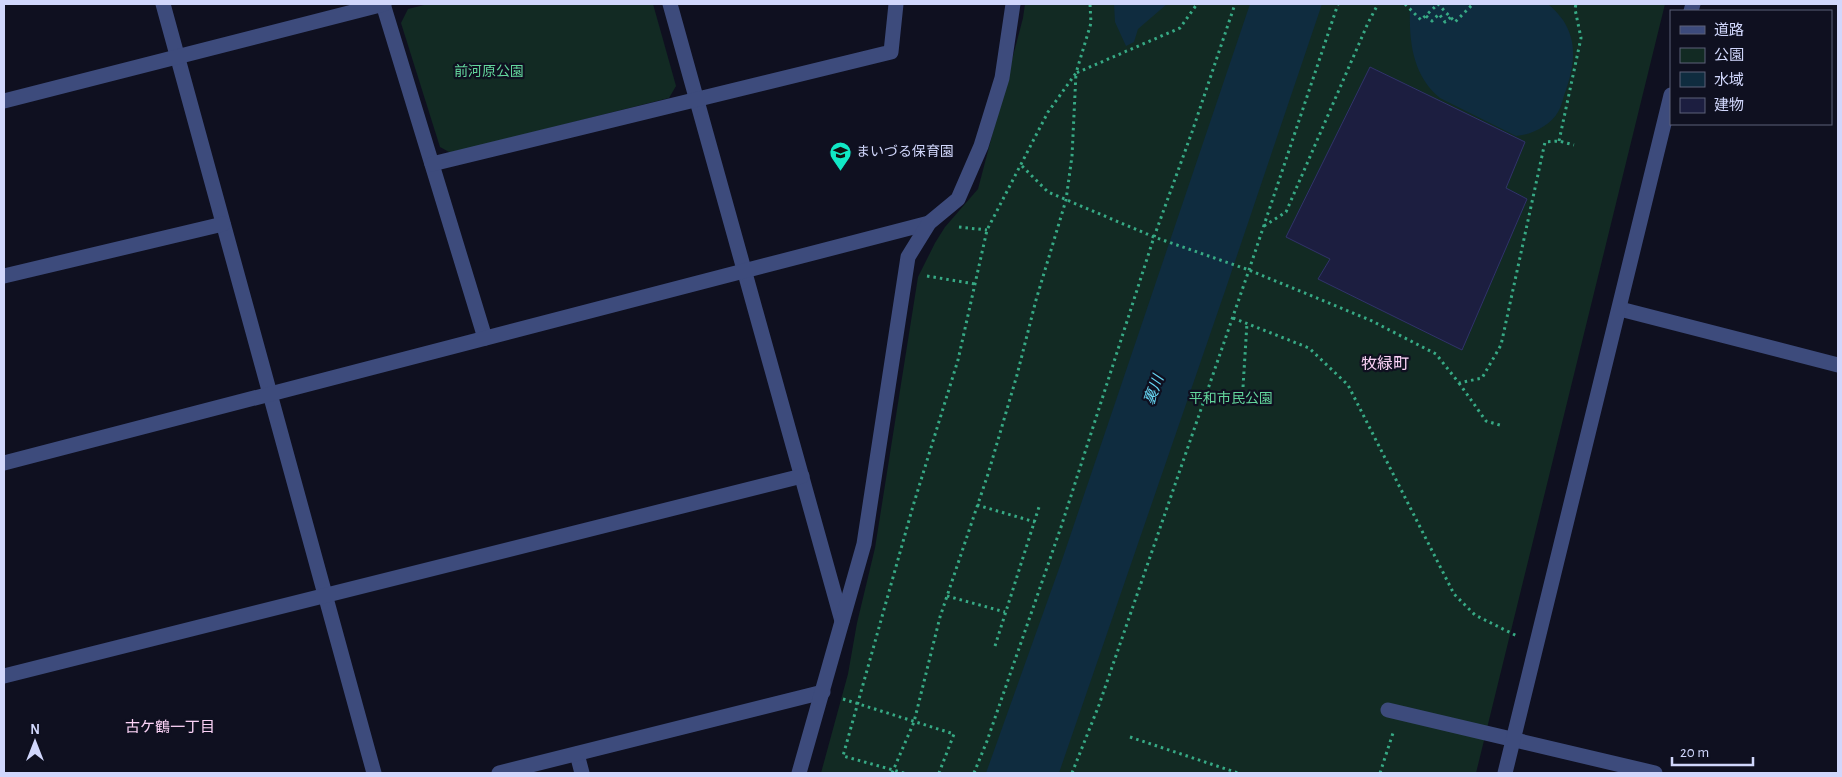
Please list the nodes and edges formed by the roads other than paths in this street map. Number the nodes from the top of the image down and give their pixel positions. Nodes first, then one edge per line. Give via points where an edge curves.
1 (163, 4) edge
2 (383, 4) edge
3 (670, 4) edge
4 (896, 4) edge
5 (1013, 4) edge
6 (178, 56) junction
7 (1670, 99) edge
8 (697, 100) junction
9 (4, 101) edge
10 (432, 164) junction
11 (223, 224) junction
12 (929, 224) junction
13 (744, 271) junction
14 (4, 276) edge
15 (1620, 309) junction
16 (485, 338) junction
17 (1838, 365) edge
18 (270, 394) junction
19 (4, 463) edge
20 (802, 476) junction
21 (325, 595) junction
22 (843, 622) junction
23 (4, 676) edge
24 (823, 692) junction
25 (1388, 710) dead end
26 (1513, 739) junction
27 (576, 754) junction
28 (374, 773) edge
29 (499, 773) edge
30 (582, 773) edge
31 (799, 773) edge
32 (1505, 773) edge
33 (1655, 773) edge

1 - 6 street
2 - 6 street
2 - 10 street
3 - 8 street
4 - 8 street via 891,52
5 - 12 street via 1002,78 981,146 958,199
6 - 9 street
6 - 11 street
7 - 15 street
8 - 10 street
8 - 13 street
10 - 16 street
11 - 14 street
11 - 18 street
12 - 13 street
12 - 22 street via 908,257 864,544
13 - 16 street
13 - 20 street
15 - 17 street
15 - 26 street
16 - 18 street
18 - 19 street
18 - 21 street
20 - 21 street
20 - 22 street
21 - 23 street
21 - 28 street
22 - 24 street
24 - 27 street
24 - 31 street
25 - 26 street
26 - 32 street
26 - 33 street
27 - 29 street
27 - 30 street

